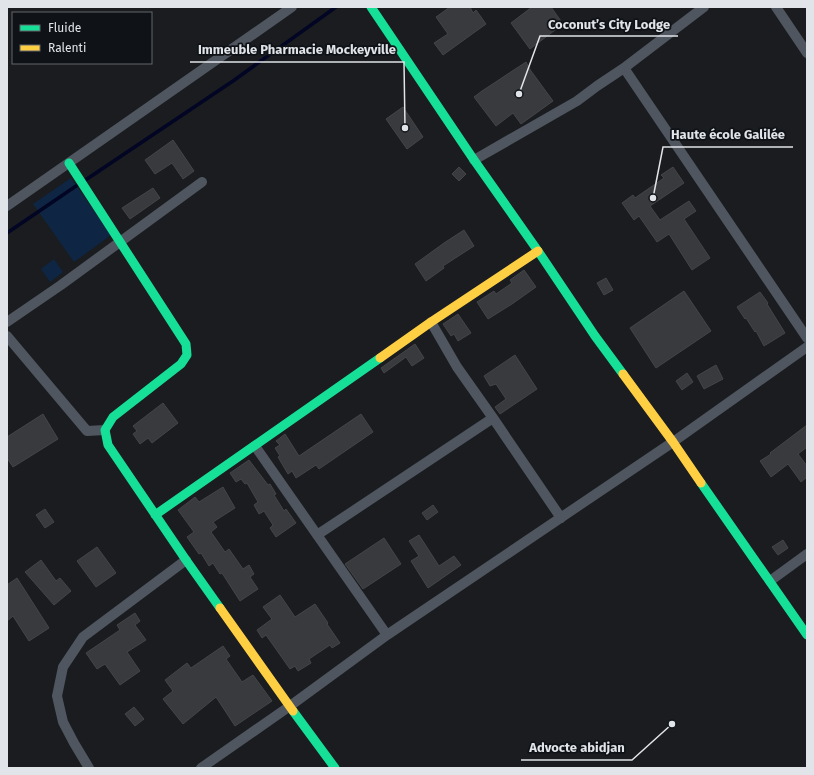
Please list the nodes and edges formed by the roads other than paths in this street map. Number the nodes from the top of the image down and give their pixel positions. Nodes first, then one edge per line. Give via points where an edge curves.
1 (292, 7) edge
2 (371, 7) edge
3 (704, 7) edge
4 (776, 7) edge
5 (807, 53) edge
6 (624, 68) junction
7 (474, 160) junction
8 (69, 163) junction
9 (202, 182) dead end
10 (7, 206) edge
11 (120, 242) junction
12 (538, 251) junction
13 (7, 322) edge
14 (431, 322) junction
15 (7, 336) edge
16 (807, 338) edge
17 (807, 347) edge
18 (493, 418) junction
19 (105, 430) junction
20 (673, 442) junction
21 (255, 446) junction
22 (155, 515) junction
23 (561, 518) junction
24 (317, 535) junction
25 (807, 554) edge
26 (186, 560) junction
27 (770, 581) junction
28 (387, 635) junction
29 (807, 635) edge
30 (290, 706) junction
31 (89, 768) edge
32 (201, 768) edge
33 (335, 768) edge

1 - 8 street
2 - 7 street
3 - 6 street
4 - 5 street
6 - 7 street via 577,101
6 - 16 street
7 - 12 street
8 - 10 street
8 - 11 street
9 - 11 street
11 - 13 street
11 - 19 street via 186,344 187,355 181,364 113,417
12 - 14 street
12 - 20 street via 595,336
14 - 18 street via 457,368
14 - 21 street
15 - 19 street via 87,431
17 - 20 street
18 - 23 street
18 - 24 street
19 - 22 street via 108,445
20 - 23 street
20 - 27 street
21 - 22 street
21 - 24 street
22 - 26 street
23 - 28 street
24 - 28 street
25 - 27 street
26 - 30 street
26 - 31 street via 83,637 63,667 57,696 63,722
27 - 29 street
28 - 30 street
30 - 32 street
30 - 33 street

